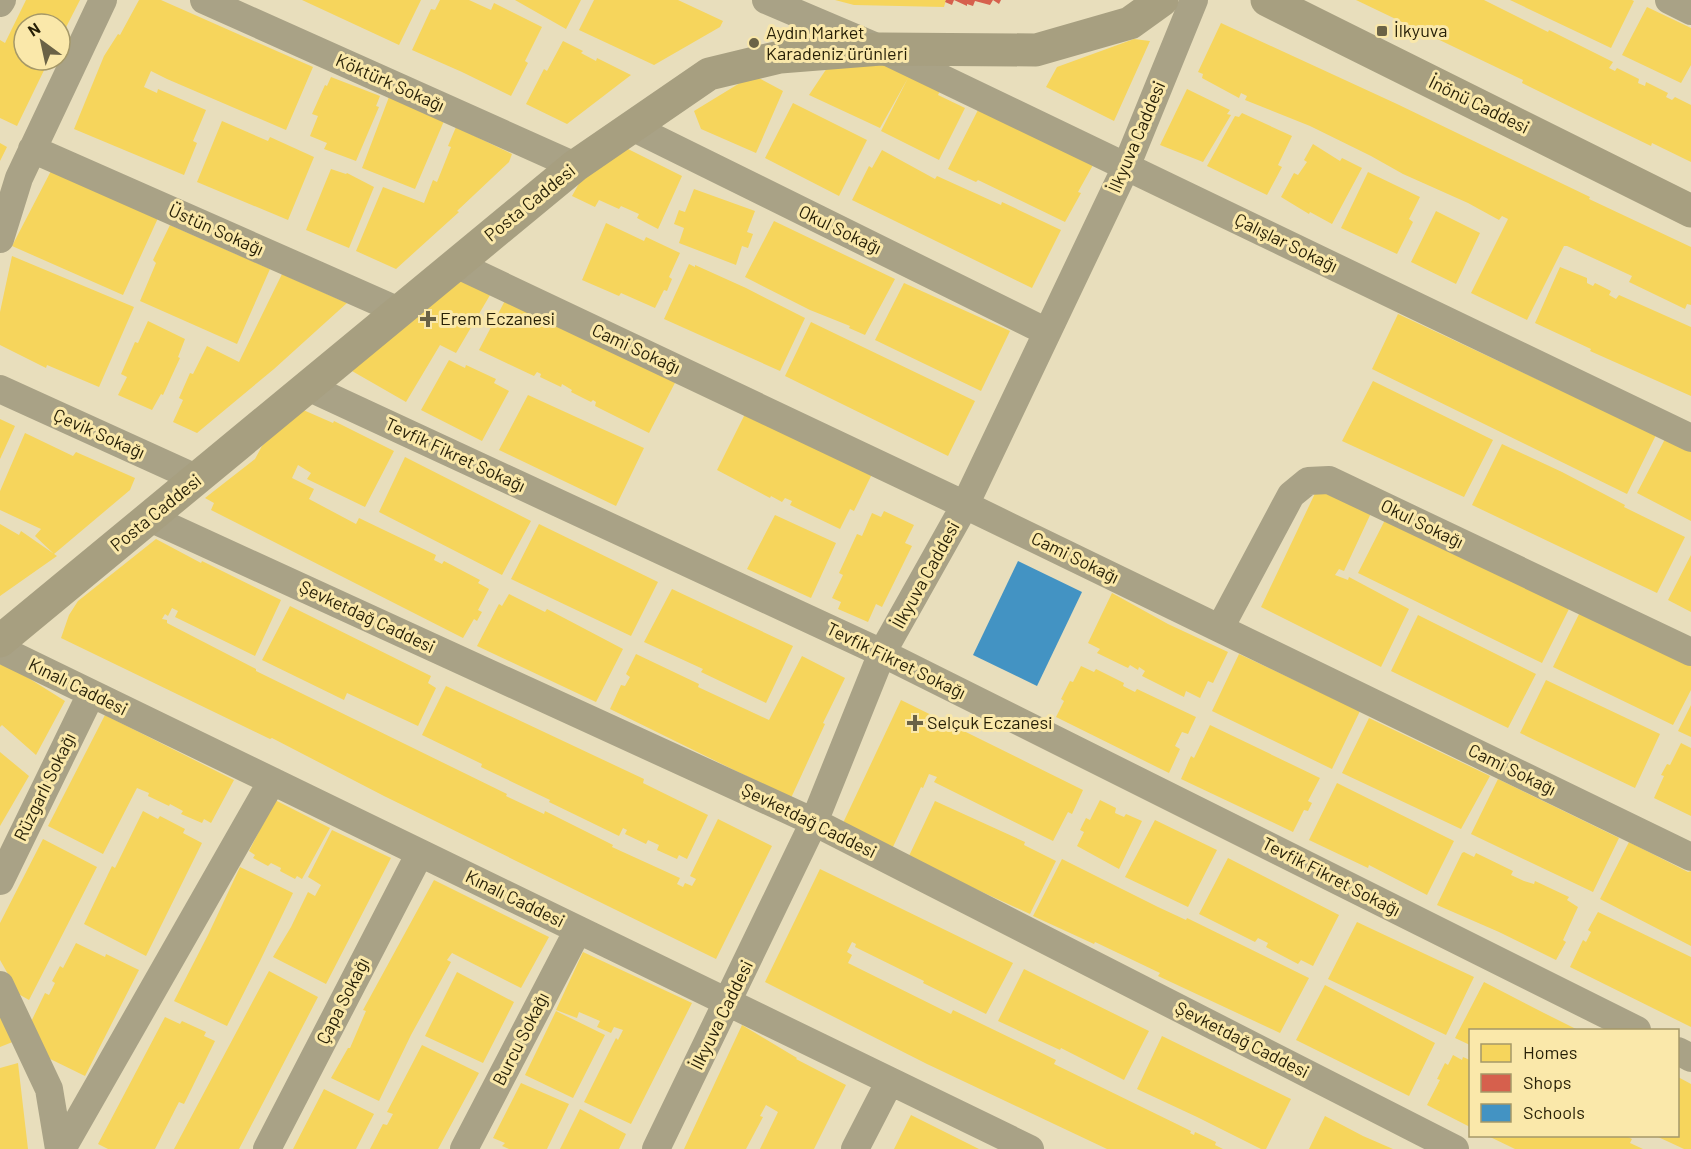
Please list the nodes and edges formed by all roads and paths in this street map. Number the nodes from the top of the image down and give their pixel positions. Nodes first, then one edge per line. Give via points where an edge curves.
1 (103, 0) edge
2 (204, 0) edge
3 (766, 0) edge
4 (1162, 0) edge
5 (1194, 0) edge
6 (1267, 0) edge
7 (1670, 0) edge
8 (1691, 10) edge
9 (881, 49) junction
10 (632, 127) junction
11 (32, 149) junction
12 (575, 166) junction
13 (1126, 167) junction
14 (1691, 211) edge
15 (0, 238) edge
16 (456, 264) junction
17 (399, 311) junction
18 (1047, 332) junction
19 (308, 387) junction
20 (0, 389) edge
21 (1691, 438) edge
22 (198, 478) junction
23 (965, 505) junction
24 (150, 518) junction
25 (1220, 628) junction
26 (0, 641) edge
27 (0, 649) edge
28 (1691, 652) edge
29 (882, 653) junction
30 (91, 694) junction
31 (272, 781) junction
32 (814, 822) junction
33 (420, 853) junction
34 (1691, 857) edge
35 (0, 881) edge
36 (578, 930) junction
37 (0, 985) edge
38 (728, 1003) junction
39 (1635, 1029) edge
40 (890, 1081) junction
41 (61, 1149) edge
42 (267, 1149) edge
43 (464, 1149) edge
44 (656, 1149) edge
45 (855, 1149) edge
46 (1030, 1149) edge
47 (1455, 1149) edge

1 - 11 street
2 - 12 street, Köktürk Sokağı
3 - 9 street, Çalışlar Sokağı
4 - 9 main road, Posta Caddesi via 1130,22 1036,50
5 - 13 street, İlkyuva Caddesi
6 - 14 main road, İnönü Caddesi
7 - 8 street
9 - 10 main road, Posta Caddesi via 780,57 709,74
9 - 13 street, Çalışlar Sokağı
10 - 12 main road, Posta Caddesi
10 - 18 street, Okul Sokağı
11 - 15 street
11 - 17 street, Üstün Sokağı
12 - 16 main road, Posta Caddesi
13 - 18 street, İlkyuva Caddesi
13 - 21 street, Çalışlar Sokağı
16 - 17 main road, Posta Caddesi
16 - 23 street, Cami Sokağı
17 - 19 main road, Posta Caddesi
18 - 23 street, İlkyuva Caddesi
19 - 22 main road, Posta Caddesi
19 - 29 street, Tevfik Fikret Sokağı
20 - 22 street, Çevik Sokağı
22 - 24 main road, Posta Caddesi
23 - 25 street, Cami Sokağı
23 - 29 street, İlkyuva Caddesi
24 - 26 main road, Posta Caddesi
24 - 32 street, Şevketdağ Caddesi
25 - 28 street, Okul Sokağı via 1291,495 1308,481 1329,480
25 - 34 street, Cami Sokağı
27 - 30 street, Kınalı Caddesi
29 - 32 street, İlkyuva Caddesi
29 - 39 street, Tevfik Fikret Sokağı
30 - 31 street, Kınalı Caddesi
30 - 35 street, Rüzgarlı Sokağı
31 - 33 street, Kınalı Caddesi
31 - 41 street
32 - 38 street, İlkyuva Caddesi
32 - 47 street, Şevketdağ Caddesi
33 - 36 street, Kınalı Caddesi
33 - 42 street, Çapa Sokağı
36 - 38 street, Kınalı Caddesi
36 - 43 street, Burcu Sokağı
37 - 41 street via 49,1089
38 - 40 street, Kınalı Caddesi
38 - 44 street, İlkyuva Caddesi
40 - 45 street
40 - 46 street, Kınalı Caddesi

